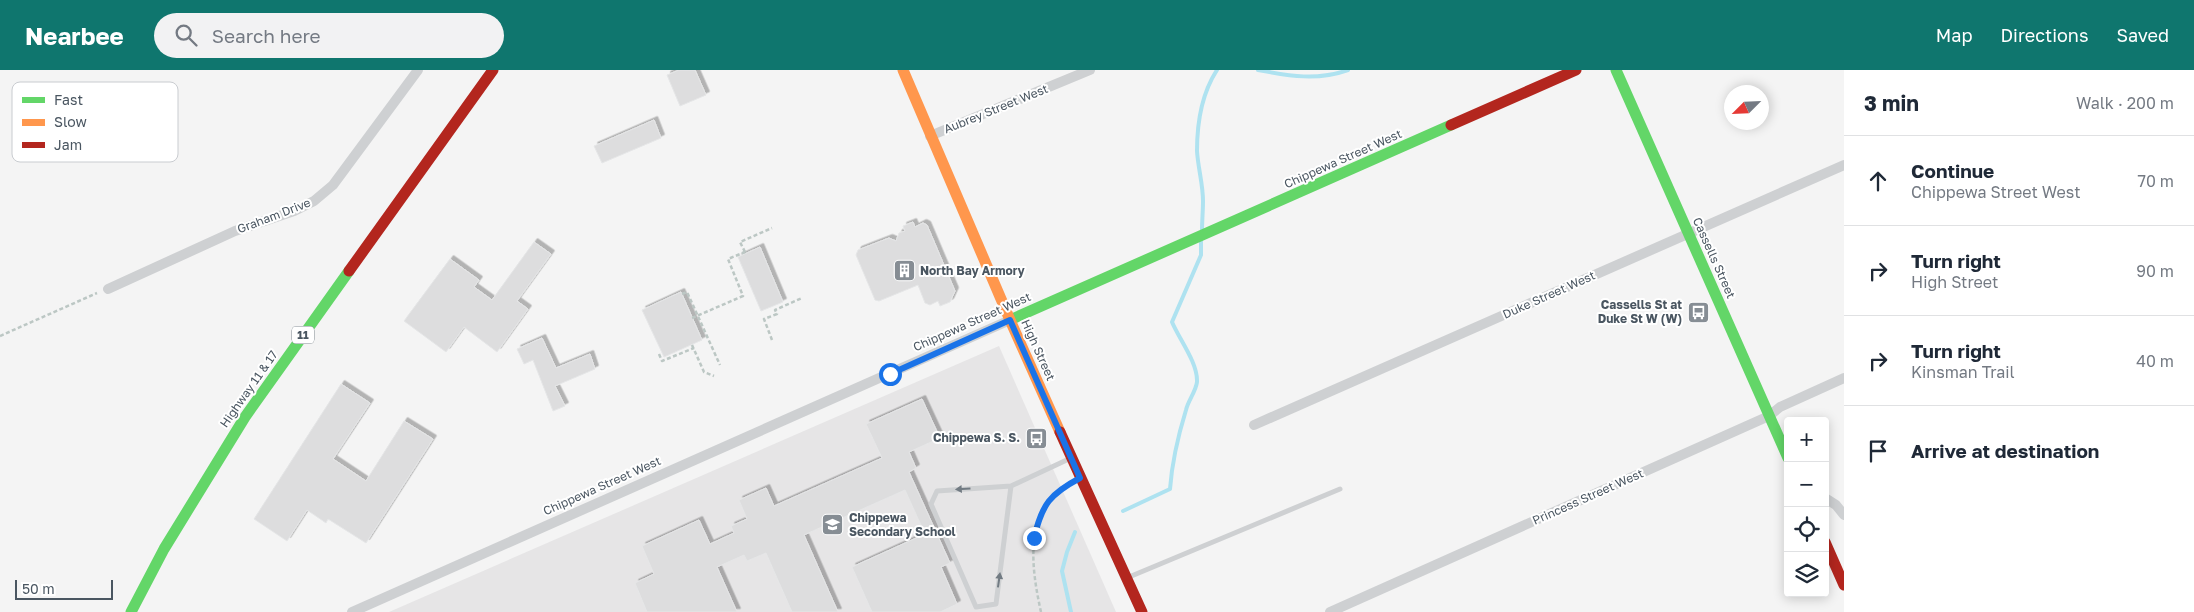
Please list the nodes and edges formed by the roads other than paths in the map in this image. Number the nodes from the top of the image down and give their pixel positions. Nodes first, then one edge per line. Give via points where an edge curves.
1 (418, 70) edge
2 (493, 70) edge
3 (903, 70) edge
4 (1090, 70) edge
5 (1576, 70) edge
6 (1616, 70) edge
7 (930, 136) junction
8 (1844, 165) edge
9 (1688, 234) junction
10 (108, 289) road end
11 (1010, 320) junction
12 (1844, 378) edge
13 (1769, 416) junction
14 (1254, 425) dead end
15 (1784, 449) edge
16 (1071, 457) junction
17 (1011, 486) junction
18 (1340, 489) dead end
19 (1829, 501) edge
20 (1844, 515) edge
21 (1829, 551) edge
22 (1126, 578) junction
23 (1844, 585) edge
24 (131, 612) edge
25 (352, 612) edge
26 (1142, 612) edge
27 (1330, 612) edge

1 - 10 street, Graham Drive via 333,185 314,201 235,231
2 - 24 main road, Highway 11 & 17 / 11 via 245,417 164,549
3 - 7 main road, High Street
4 - 7 street, Aubrey Street West
5 - 11 main road, Chippewa Street West
6 - 9 main road, Cassells Street
7 - 11 main road, High Street
8 - 9 street, Duke Street West
9 - 13 main road, Cassells Street
9 - 14 street, Duke Street West
11 - 16 main road, High Street
11 - 25 street, Chippewa Street West
12 - 13 street, Princess Street West via 1780,407
13 - 15 main road, Cassells Street
13 - 27 street, Princess Street West
16 - 17 lane
16 - 22 main road, High Street
17 -> 17 lane via 938,491 931,504 976,608 996,604
18 - 22 lane
19 - 20 street
21 - 23 main road
22 - 26 main road, High Street

